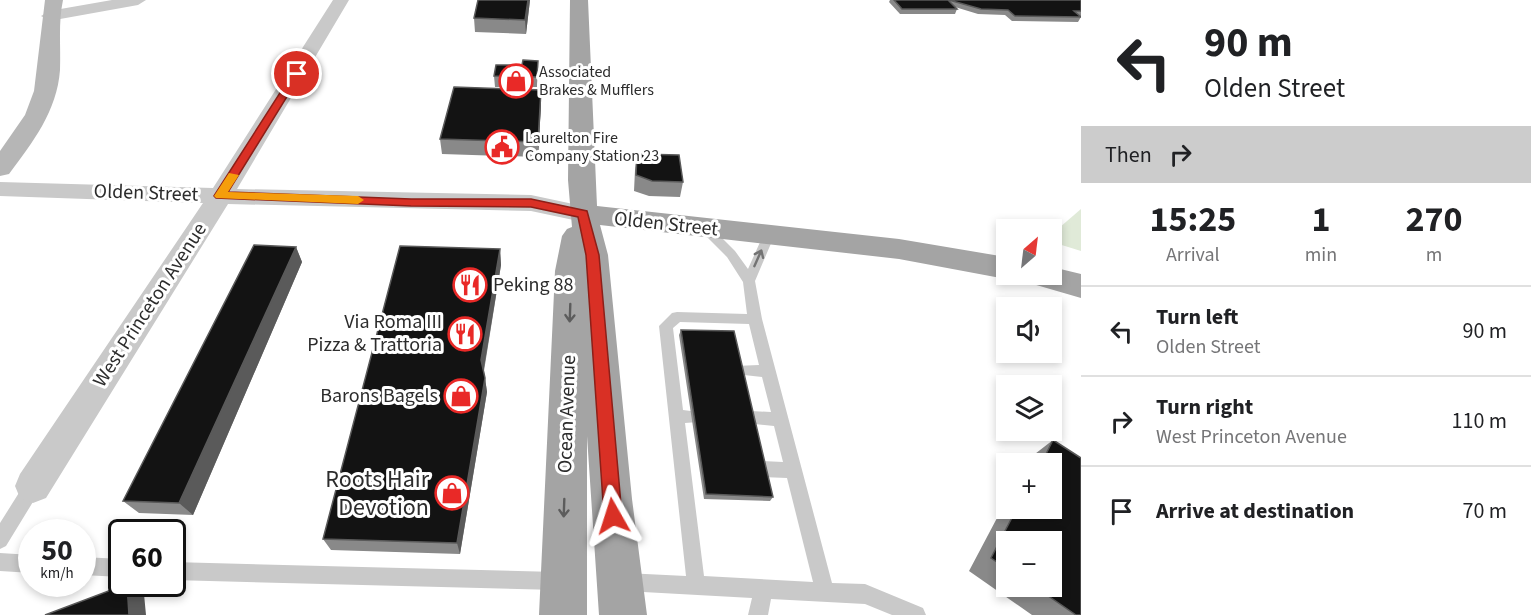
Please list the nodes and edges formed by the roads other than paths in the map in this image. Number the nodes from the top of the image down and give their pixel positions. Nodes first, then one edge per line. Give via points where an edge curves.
1 (138, 0) edge
2 (579, 0) edge
3 (338, 1) edge
4 (52, 8) edge
5 (0, 168) edge
6 (0, 189) edge
7 (220, 196) junction
8 (583, 214) junction
9 (705, 228) junction
10 (769, 234) junction
11 (996, 266) edge
12 (749, 281) junction
13 (1062, 281) edge
14 (1081, 286) edge
15 (755, 319) junction
16 (740, 370) edge
17 (768, 371) junction
18 (751, 418) edge
19 (781, 419) junction
20 (682, 466) junction
21 (699, 468) edge
22 (762, 469) edge
23 (794, 470) junction
24 (33, 486) joint
25 (0, 540) edge
26 (0, 562) edge
27 (18, 563) edge
28 (186, 572) edge
29 (696, 585) junction
30 (764, 588) junction
31 (825, 592) junction
32 (563, 598) edge
33 (622, 598) edge
34 (758, 615) edge
35 (916, 615) edge

1 - 4 street
2 - 8 main road, Ocean Avenue
3 - 7 street, West Princeton Avenue
4 - 5 street via 48,80 37,115
6 - 7 street, Olden Street
7 - 8 street, Olden Street via 531,203
7 - 24 street, West Princeton Avenue
8 - 9 main road, Olden Street
8 -> 32 main road, Ocean Avenue via 571,271
8 - 33 main road, Ocean Avenue via 592,255
9 - 10 main road, Olden Street
9 - 12 lane via 731,254
10 - 11 main road, Olden Street via 899,249
12 -> 10 lane
12 - 15 lane
13 - 14 main road
15 - 17 lane
15 - 20 lane via 677,317 666,326 678,370 684,416
16 - 17 lane
17 - 19 lane
18 - 19 lane
19 - 23 lane
20 - 21 lane
20 - 29 lane
22 - 23 lane
23 - 31 lane
24 - 25 lane
26 - 27 lane
28 - 32 lane
29 - 30 lane
29 - 33 lane
30 - 31 lane
30 - 34 lane
31 - 35 lane via 865,594

